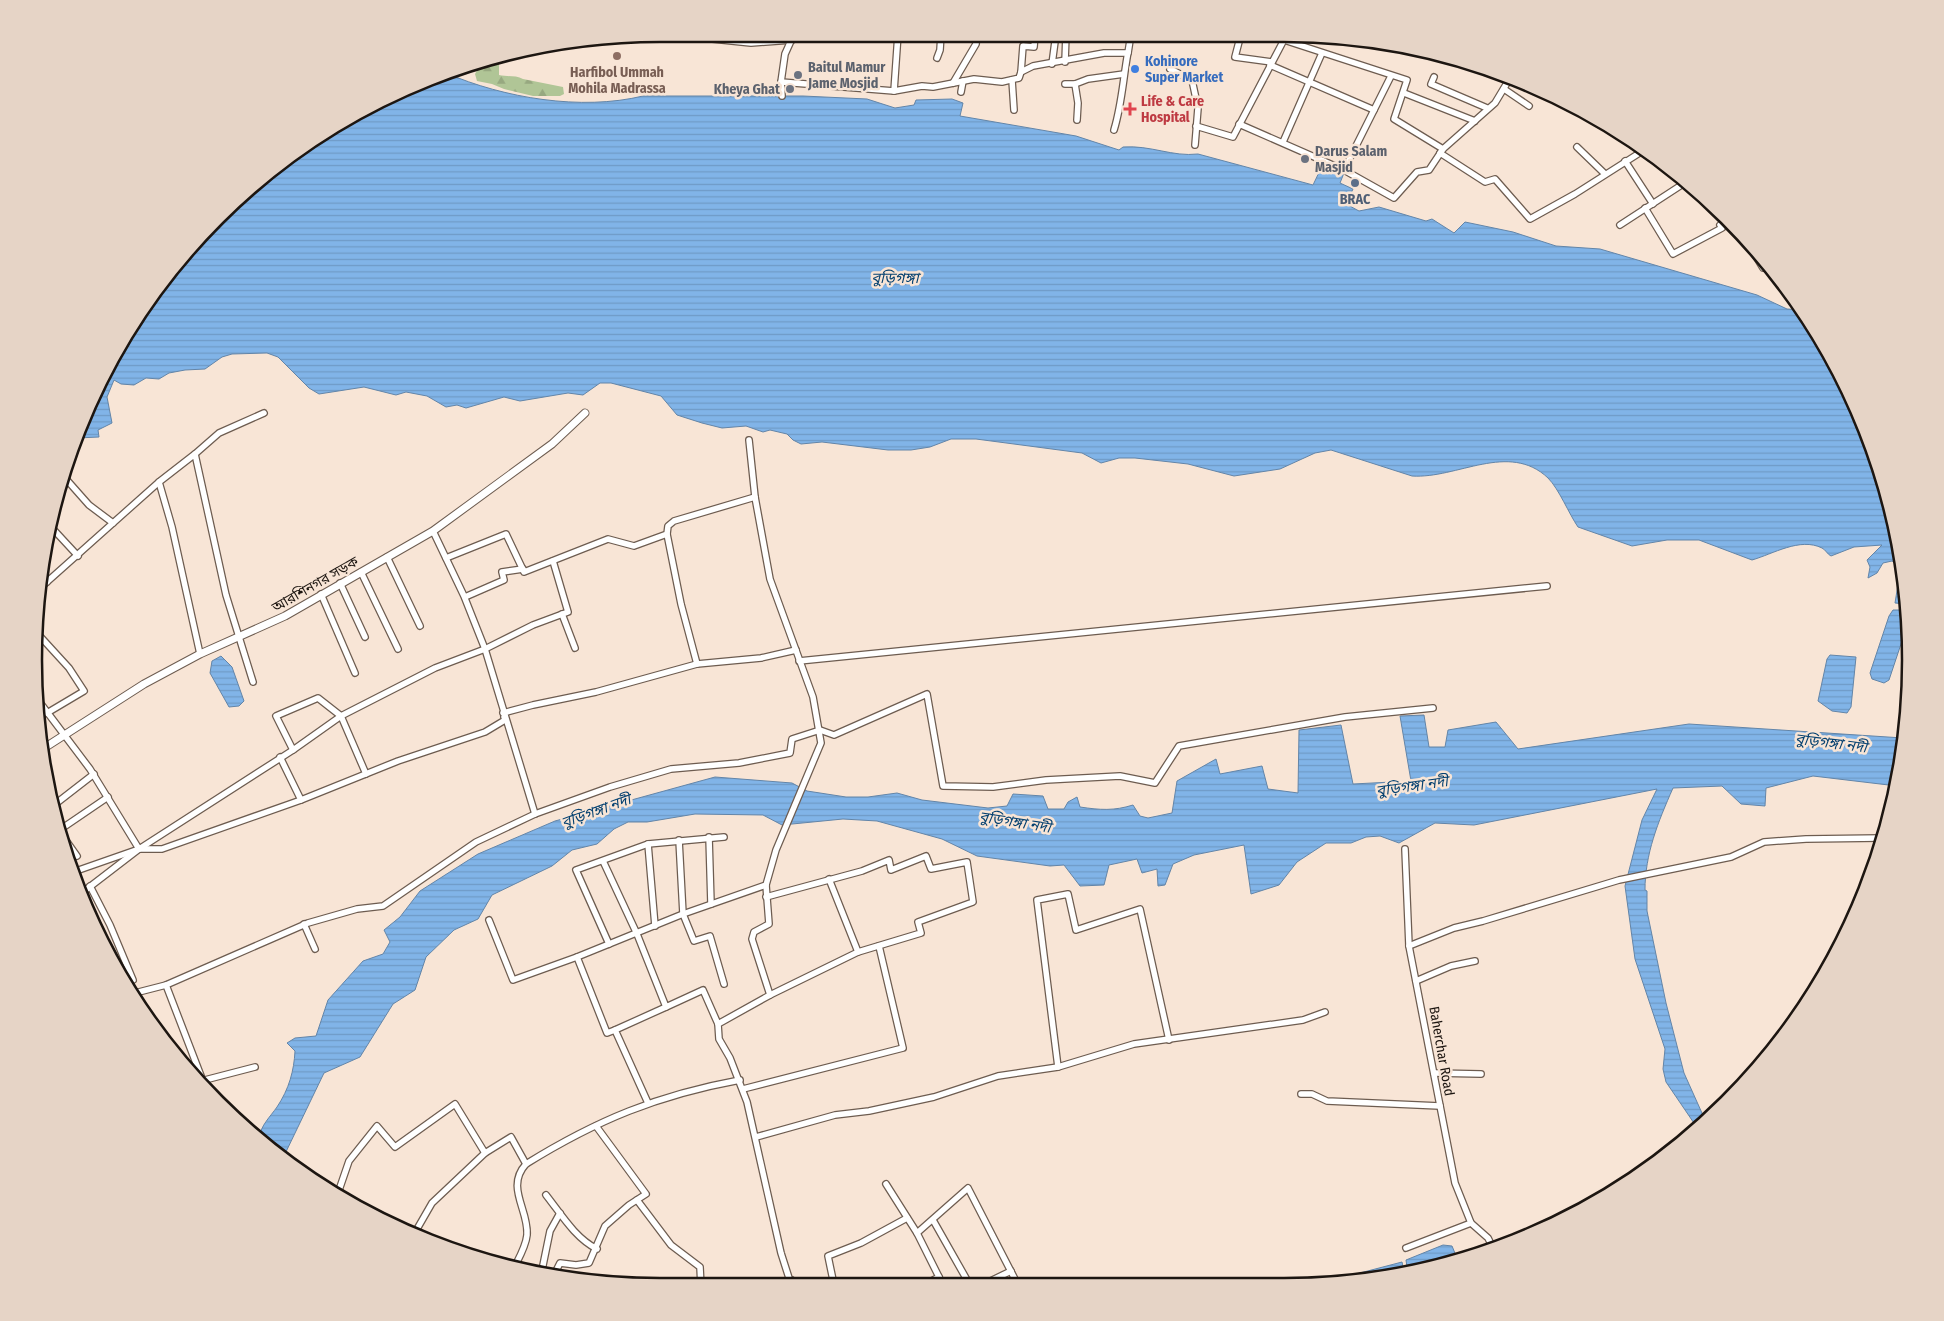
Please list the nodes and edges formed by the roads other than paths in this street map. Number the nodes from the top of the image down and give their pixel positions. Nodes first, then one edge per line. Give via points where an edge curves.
1 (741, 42) edge
2 (757, 42) edge
3 (791, 42) edge
4 (897, 42) edge
5 (940, 42) edge
6 (976, 42) edge
7 (1034, 42) edge
8 (1055, 42) edge
9 (1066, 42) edge
10 (1130, 42) edge
11 (1239, 42) edge
12 (1283, 42) edge
13 (1299, 43) edge
14 (1128, 52) junction
15 (1322, 53) junction
16 (937, 58) dead end
17 (1065, 62) junction
18 (1052, 64) junction
19 (1271, 64) junction
20 (1170, 69) dead end
21 (1021, 72) junction
22 (1124, 74) junction
23 (1391, 76) junction
24 (1434, 77) dead end
25 (1012, 80) junction
26 (963, 81) junction
27 (781, 82) junction
28 (953, 83) junction
29 (1310, 83) junction
30 (1065, 84) dead end
31 (1074, 84) junction
32 (1506, 85) edge
33 (1504, 89) junction
34 (894, 91) junction
35 (962, 92) dead end
36 (1404, 93) junction
37 (782, 96) dead end
38 (1529, 106) dead end
39 (1487, 108) junction
40 (1014, 110) dead end
41 (1374, 110) junction
42 (1077, 120) dead end
43 (1475, 121) junction
44 (1239, 124) junction
45 (1196, 126) junction
46 (1114, 130) dead end
47 (1283, 142) junction
48 (1195, 144) dead end
49 (1577, 147) dead end
50 (1441, 151) junction
51 (1637, 154) edge
52 (1625, 161) junction
53 (1344, 170) junction
54 (1605, 174) junction
55 (1679, 186) edge
56 (1653, 204) junction
57 (1646, 208) junction
58 (1620, 225) dead end
59 (1721, 225) edge
60 (264, 413) dead end
61 (585, 413) dead end
62 (749, 440) dead end
63 (195, 454) junction
64 (69, 482) edge
65 (159, 482) junction
66 (754, 497) junction
67 (113, 523) junction
68 (433, 531) junction
69 (56, 533) edge
70 (667, 534) junction
71 (78, 556) junction
72 (387, 557) junction
73 (446, 558) junction
74 (553, 561) junction
75 (523, 569) junction
76 (360, 572) junction
77 (48, 581) edge
78 (340, 583) junction
79 (1547, 586) dead end
80 (321, 594) junction
81 (465, 598) junction
82 (562, 614) junction
83 (420, 626) dead end
84 (365, 637) dead end
85 (238, 638) junction
86 (43, 640) edge
87 (575, 648) dead end
88 (398, 649) dead end
89 (485, 649) junction
90 (796, 650) junction
91 (200, 654) junction
92 (799, 661) junction
93 (697, 664) junction
94 (355, 673) dead end
95 (253, 682) dead end
96 (500, 705) junction
97 (1433, 708) dead end
98 (45, 709) edge
99 (48, 713) junction
100 (503, 713) junction
101 (341, 716) junction
102 (505, 720) junction
103 (820, 730) junction
104 (64, 733) junction
105 (49, 744) edge
106 (293, 750) junction
107 (280, 757) junction
108 (94, 774) junction
109 (366, 774) junction
110 (108, 797) junction
111 (301, 800) junction
112 (59, 802) edge
113 (535, 814) junction
114 (66, 826) edge
115 (709, 837) junction
116 (724, 838) dead end
117 (1875, 838) edge
118 (679, 840) junction
119 (648, 844) junction
120 (72, 849) edge
121 (139, 849) junction
122 (1405, 849) dead end
123 (77, 856) dead end
124 (603, 861) junction
125 (79, 870) edge
126 (828, 879) junction
127 (766, 885) junction
128 (90, 886) junction
129 (87, 889) edge
130 (766, 897) junction
131 (711, 904) junction
132 (683, 914) junction
133 (489, 920) dead end
134 (304, 924) junction
135 (655, 926) junction
136 (637, 934) junction
137 (609, 944) junction
138 (879, 946) junction
139 (1409, 946) junction
140 (315, 949) dead end
141 (858, 952) junction
142 (578, 957) junction
143 (1475, 961) dead end
144 (132, 980) edge
145 (1416, 981) junction
146 (724, 984) dead end
147 (166, 985) junction
148 (139, 992) edge
149 (770, 995) junction
150 (666, 1007) junction
151 (1325, 1012) dead end
152 (718, 1024) junction
153 (615, 1030) junction
154 (1169, 1040) junction
155 (1058, 1066) junction
156 (196, 1068) edge
157 (255, 1068) dead end
158 (1434, 1073) junction
159 (1481, 1074) dead end
160 (207, 1080) edge
161 (740, 1080) junction
162 (743, 1089) junction
163 (1301, 1094) dead end
164 (648, 1102) junction
165 (1440, 1106) junction
166 (596, 1126) junction
167 (756, 1137) junction
168 (485, 1153) junction
169 (526, 1164) junction
170 (886, 1184) dead end
171 (340, 1189) edge
172 (546, 1196) dead end
173 (637, 1200) junction
174 (560, 1213) junction
175 (908, 1218) junction
176 (933, 1220) junction
177 (1471, 1223) junction
178 (417, 1228) edge
179 (917, 1234) junction
180 (1490, 1243) edge
181 (1406, 1248) dead end
182 (597, 1249) junction
183 (517, 1261) edge
184 (543, 1267) edge
185 (557, 1270) edge
186 (1011, 1271) junction
187 (939, 1277) edge
188 (701, 1278) edge
189 (790, 1278) edge
190 (833, 1278) edge
191 (966, 1278) edge
192 (997, 1278) edge
193 (1014, 1278) edge

1 - 2 street
3 - 27 street via 785,54
4 - 34 street
5 - 16 street
6 - 28 street
7 - 21 street via 1034,47 1024,46
8 - 18 street
9 - 17 street
10 - 14 street
11 - 19 street via 1235,57
12 - 19 street
13 - 15 street
14 - 17 street via 1104,53
14 - 22 street
15 - 23 street
15 - 29 street
17 - 18 street
18 - 21 street via 1033,66
19 - 29 street
19 - 44 street
20 - 45 street via 1192,80 1198,108
21 - 25 street via 1019,78
22 - 31 street via 1088,78
22 - 46 street via 1122,105
23 - 36 street via 1407,80
23 - 41 street
24 - 39 street via 1431,84
25 - 26 street
25 - 40 street
26 - 28 street
26 - 35 street
27 - 34 street
27 - 37 street
28 - 34 street
29 - 41 street
29 - 47 street
30 - 31 street
31 - 42 street
32 - 33 street
33 - 38 street
33 - 39 street via 1495,103
36 - 43 street
36 - 50 street via 1394,119
39 - 43 street
41 - 53 street
43 - 50 street
44 - 45 street via 1233,137
44 - 47 street
45 - 48 street
47 - 53 street
49 - 54 street
50 - 53 street via 1429,170 1417,172 1394,198
50 - 54 street via 1485,182 1495,178 1530,219
51 - 52 street
52 - 54 street
52 - 56 street
55 - 56 street
56 - 57 street
57 - 58 street
57 - 59 street via 1673,254 1722,228
60 - 63 street via 219,433
61 - 68 street, আরশিনগর সড়ক via 552,444
62 - 66 street
63 - 65 street
63 - 85 street
64 - 67 street via 90,505
65 - 67 street
65 - 91 street
66 - 70 street via 674,521 668,526
66 - 90 street via 770,579
67 - 71 street
68 - 72 street, আরশিনগর সড়ক
68 - 73 street
69 - 71 street
70 - 74 street via 634,546 608,539
70 - 93 street
71 - 77 street
72 - 76 street, আরশিনগর সড়ক
72 - 83 street
73 - 75 street via 506,534
73 - 81 street
74 - 75 street via 524,572
74 - 82 street via 568,612
75 - 81 street via 502,572 504,580
76 - 78 street, আরশিনগর সড়ক
76 - 88 street
78 - 80 street, আরশিনগর সড়ক
78 - 84 street
79 - 92 street
80 - 85 street, আরশিনগর সড়ক via 285,616
80 - 94 street
81 - 89 street
82 - 87 street
82 - 89 street
85 - 91 street, আরশিনগর সড়ক
85 - 95 street
86 - 99 street via 69,668 84,691
89 - 96 street
89 - 101 street via 435,668
90 - 92 street
90 - 93 street via 761,658
91 - 104 street, আরশিনগর সড়ক
92 - 103 street via 813,697
93 - 100 street
96 - 100 street
96 - 102 street
97 - 103 street via 1345,717 1179,746 1155,782 1120,776 993,787 943,786 927,694 834,735
98 - 99 street
99 - 104 street
100 - 102 street
101 - 106 street
101 - 106 street via 318,698 277,716
101 - 109 street
102 - 109 street via 470,738
102 - 113 street
103 - 113 street via 792,739 790,753 739,763 671,769
103 - 127 street via 821,743 776,850
104 - 105 street, আরশিনগর সড়ক
104 - 108 street
106 - 107 street
107 - 111 street
107 - 121 street
108 - 110 street
108 - 112 street
109 - 111 street
110 - 114 street
110 - 121 street
111 - 121 street via 162,849
113 - 134 street via 476,842 384,906 357,908
115 - 116 street
115 - 118 street
115 - 131 street
117 - 139 street via 1764,842 1731,857 1619,880 1454,928
118 - 119 street
118 - 132 street
119 - 124 street
119 - 135 street
120 - 123 street
121 - 125 street
121 - 128 street
122 - 139 street, Baherchar Road
124 - 136 street
124 - 137 street via 576,870
126 - 130 street
126 - 138 street via 889,860 891,870 926,856 931,869 967,862 973,902 918,922 921,933
126 - 141 street
127 - 130 street
127 - 131 street
128 - 129 street
128 - 144 street
130 - 149 street via 769,924 754,932 752,939
131 - 132 street
132 - 135 street
132 - 146 street via 694,942 710,936
133 - 142 street via 513,980
134 - 140 street
134 - 147 street
135 - 136 street
136 - 137 street
136 - 150 street
137 - 142 street
138 - 141 street
138 - 162 street via 903,1048
139 - 145 street, Baherchar Road
141 - 149 street
142 - 153 street via 607,1033
143 - 145 street via 1451,966
145 - 158 street, Baherchar Road
147 - 148 street
147 - 156 street
149 - 152 street
150 - 152 street via 703,990
150 - 153 street
151 - 154 street via 1303,1020
152 - 161 street via 719,1039
153 - 164 street
154 - 155 street via 1134,1044
154 - 155 street via 1140,909 1076,930 1068,894 1038,900
155 - 167 street via 998,1076 934,1097 836,1115
157 - 160 street
158 - 159 street
158 - 165 street, Baherchar Road
161 - 162 street
161 - 164 street
162 - 167 street
163 - 165 street via 1328,1100
164 - 166 street
165 - 177 street, Baherchar Road via 1455,1183
166 - 169 street
166 - 173 street via 646,1194
167 - 189 street via 781,1254
168 - 169 street via 511,1137
168 - 171 street via 456,1104 395,1147 377,1126 349,1161
168 - 178 street via 432,1203
169 - 183 street via 516,1184 527,1238
170 - 175 street
172 - 174 street
173 - 182 street via 605,1226
173 - 188 street via 671,1245 700,1266
174 - 182 street via 587,1244
174 - 184 street via 550,1231
175 - 179 street
175 - 190 street via 861,1244 828,1256
176 - 179 street
176 - 186 street via 968,1188
176 - 191 street
177 - 180 street, Baherchar Road
177 - 181 street
179 - 187 street
182 - 185 street via 589,1263 560,1263
186 - 192 street
186 - 193 street

